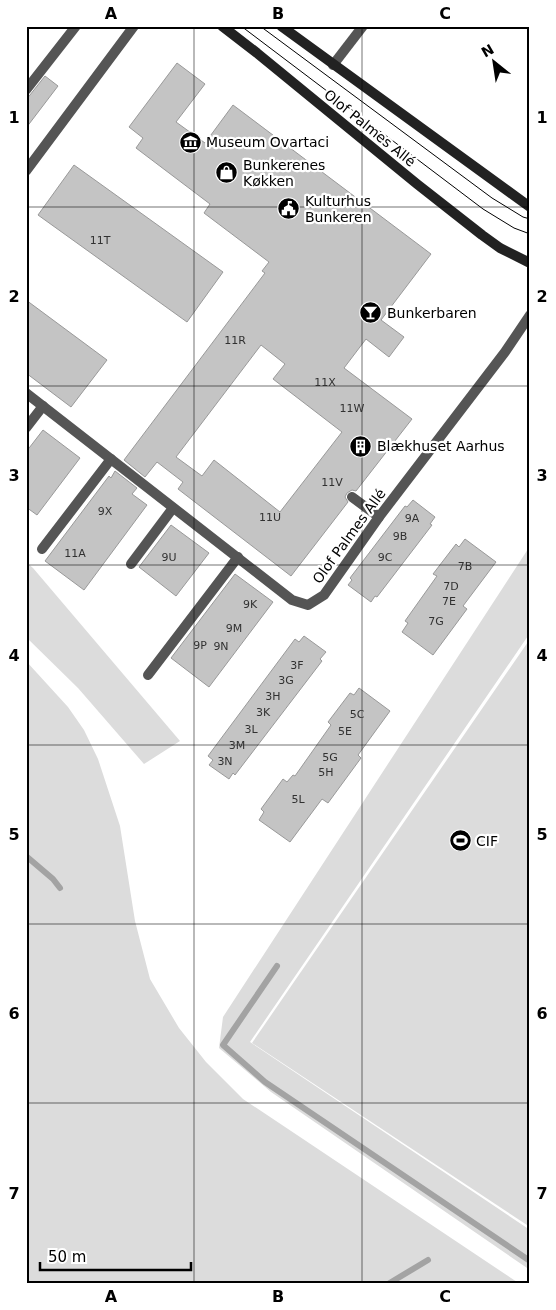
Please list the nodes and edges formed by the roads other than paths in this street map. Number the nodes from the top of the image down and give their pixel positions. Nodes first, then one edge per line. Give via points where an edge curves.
1 (76, 26) edge
2 (134, 26) edge
3 (222, 26) edge
4 (281, 26) edge
5 (363, 26) edge
6 (333, 65) junction
7 (26, 90) edge
8 (26, 171) edge
9 (530, 207) edge
10 (530, 263) edge
11 (530, 315) edge
12 (26, 393) edge
13 (43, 406) junction
14 (26, 428) edge
15 (111, 459) junction
16 (352, 497) dead end
17 (173, 508) junction
18 (379, 518) junction
19 (42, 549) dead end
20 (238, 558) junction
21 (131, 564) dead end
22 (148, 675) dead end

1 - 7 street
2 - 8 street
3 - 10 street, Olof Palmes Allé via 482,235
4 - 6 street, Olof Palmes Allé
5 - 6 street
6 - 9 street, Olof Palmes Allé
11 - 18 street, Olof Palmes Allé
12 - 13 street, Olof Palmes Allé
13 - 14 street
13 - 15 street, Olof Palmes Allé
15 - 17 street, Olof Palmes Allé
15 - 19 street
16 - 18 street
17 - 20 street, Olof Palmes Allé
17 - 21 street
18 - 20 street, Olof Palmes Allé via 324,595 308,605 292,600
20 - 22 street

